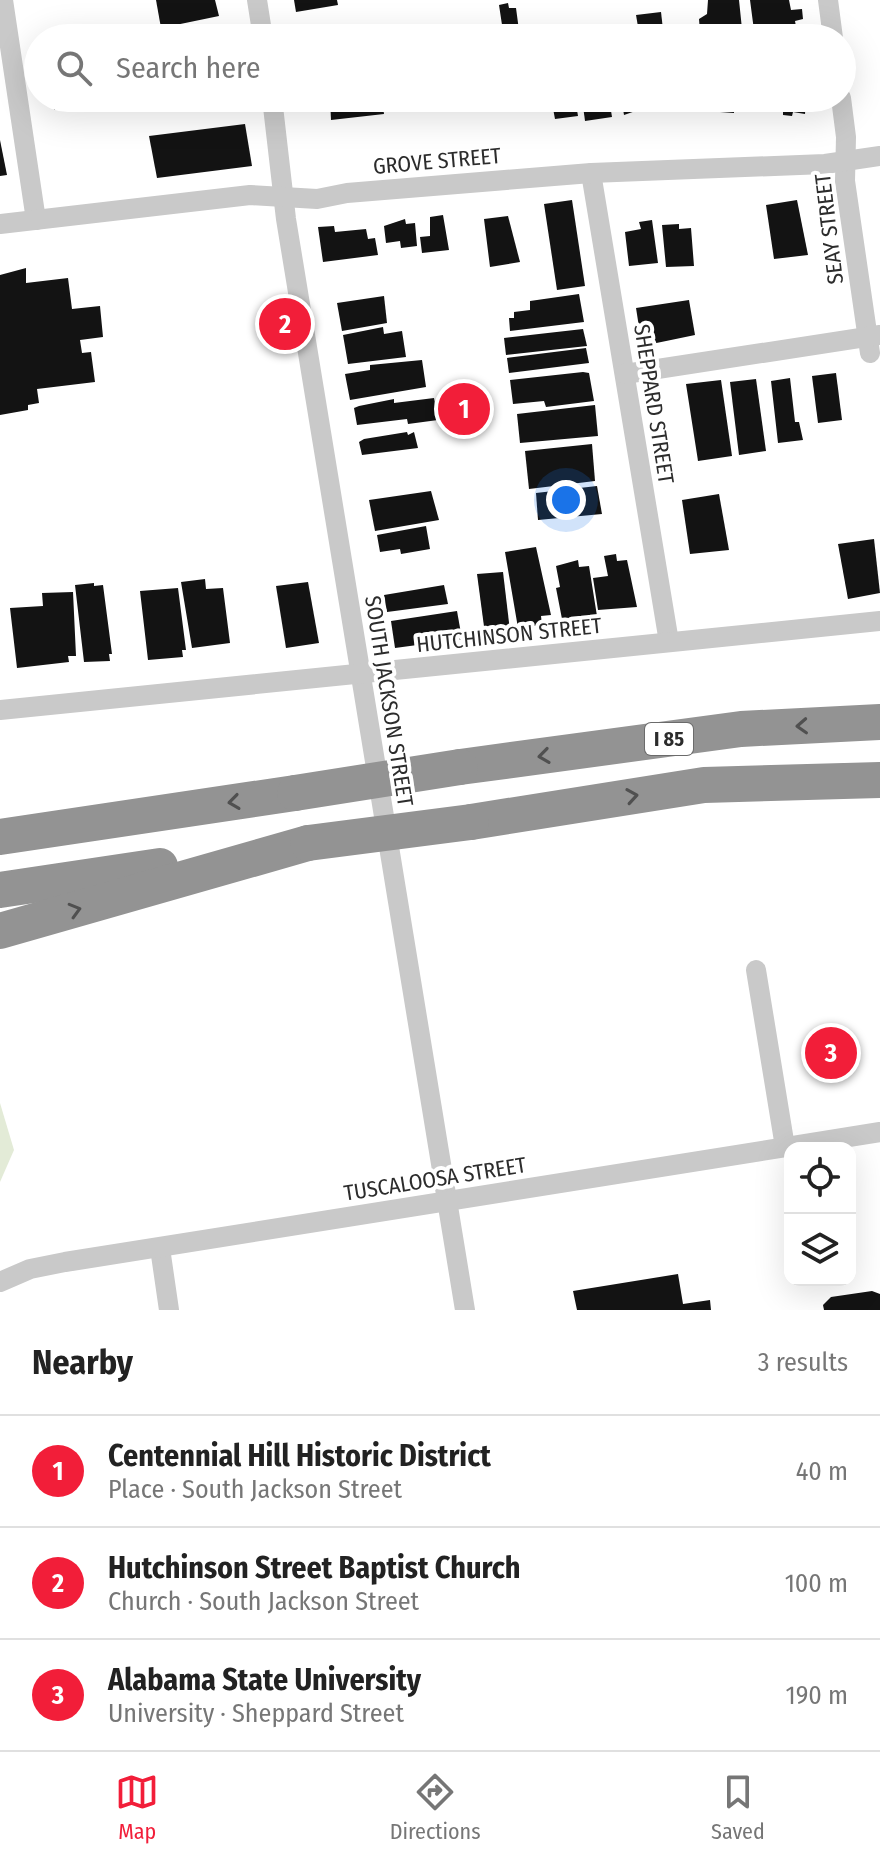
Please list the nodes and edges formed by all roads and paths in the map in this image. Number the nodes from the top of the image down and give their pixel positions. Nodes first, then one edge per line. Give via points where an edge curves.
1 (3, 0) edge
2 (257, 0) edge
3 (828, 0) edge
4 (261, 24) edge
5 (831, 24) edge
6 (274, 112) edge
7 (842, 112) edge
8 (880, 156) edge
9 (845, 161) junction
10 (591, 173) junction
11 (285, 196) junction
12 (36, 220) junction
13 (0, 224) edge
14 (873, 342) edge
15 (625, 374) junction
16 (880, 621) edge
17 (669, 642) junction
18 (359, 675) junction
19 (0, 710) edge
20 (880, 722) edge
21 (880, 780) edge
22 (173, 811) junction
23 (0, 814) edge
24 (0, 837) edge
25 (308, 843) junction
26 (0, 890) edge
27 (0, 931) edge
28 (756, 970) dead end
29 (880, 1132) edge
30 (784, 1142) edge
31 (817, 1142) edge
32 (784, 1147) edge
33 (448, 1202) junction
34 (160, 1248) junction
35 (0, 1282) edge
36 (169, 1310) edge
37 (465, 1310) edge

1 - 12 street
2 - 4 street
3 - 5 street
6 - 11 street, SOUTH JACKSON STREET
7 - 9 street, SEAY STREET
8 - 9 street, GROVE STREET
9 - 10 street, GROVE STREET
9 - 14 street, SEAY STREET
10 - 11 street, GROVE STREET via 317,199
10 - 15 street, SHEPPARD STREET
11 - 12 street, GROVE STREET via 250,195
11 - 18 street, SOUTH JACKSON STREET
12 - 13 street, GROVE STREET
14 - 15 street
15 - 17 street, SHEPPARD STREET
16 - 17 street, HUTCHINSON STREET
17 - 18 street, HUTCHINSON STREET
18 - 19 street, HUTCHINSON STREET
18 - 33 street, SOUTH JACKSON STREET
20 -> 22 highway, I 85, bridge via 741,729
25 -> 21 highway, I 85, bridge via 704,785
22 - 23 highway
22 - 24 highway, I 85
25 - 26 highway, I 85
27 -> 25 highway
28 - 30 street
29 - 31 street, TUSCALOOSA STREET
32 - 33 street, TUSCALOOSA STREET
33 - 34 street, TUSCALOOSA STREET
33 - 37 street, SOUTH JACKSON STREET
34 - 35 street, TUSCALOOSA STREET via 30,1269
34 - 36 street

